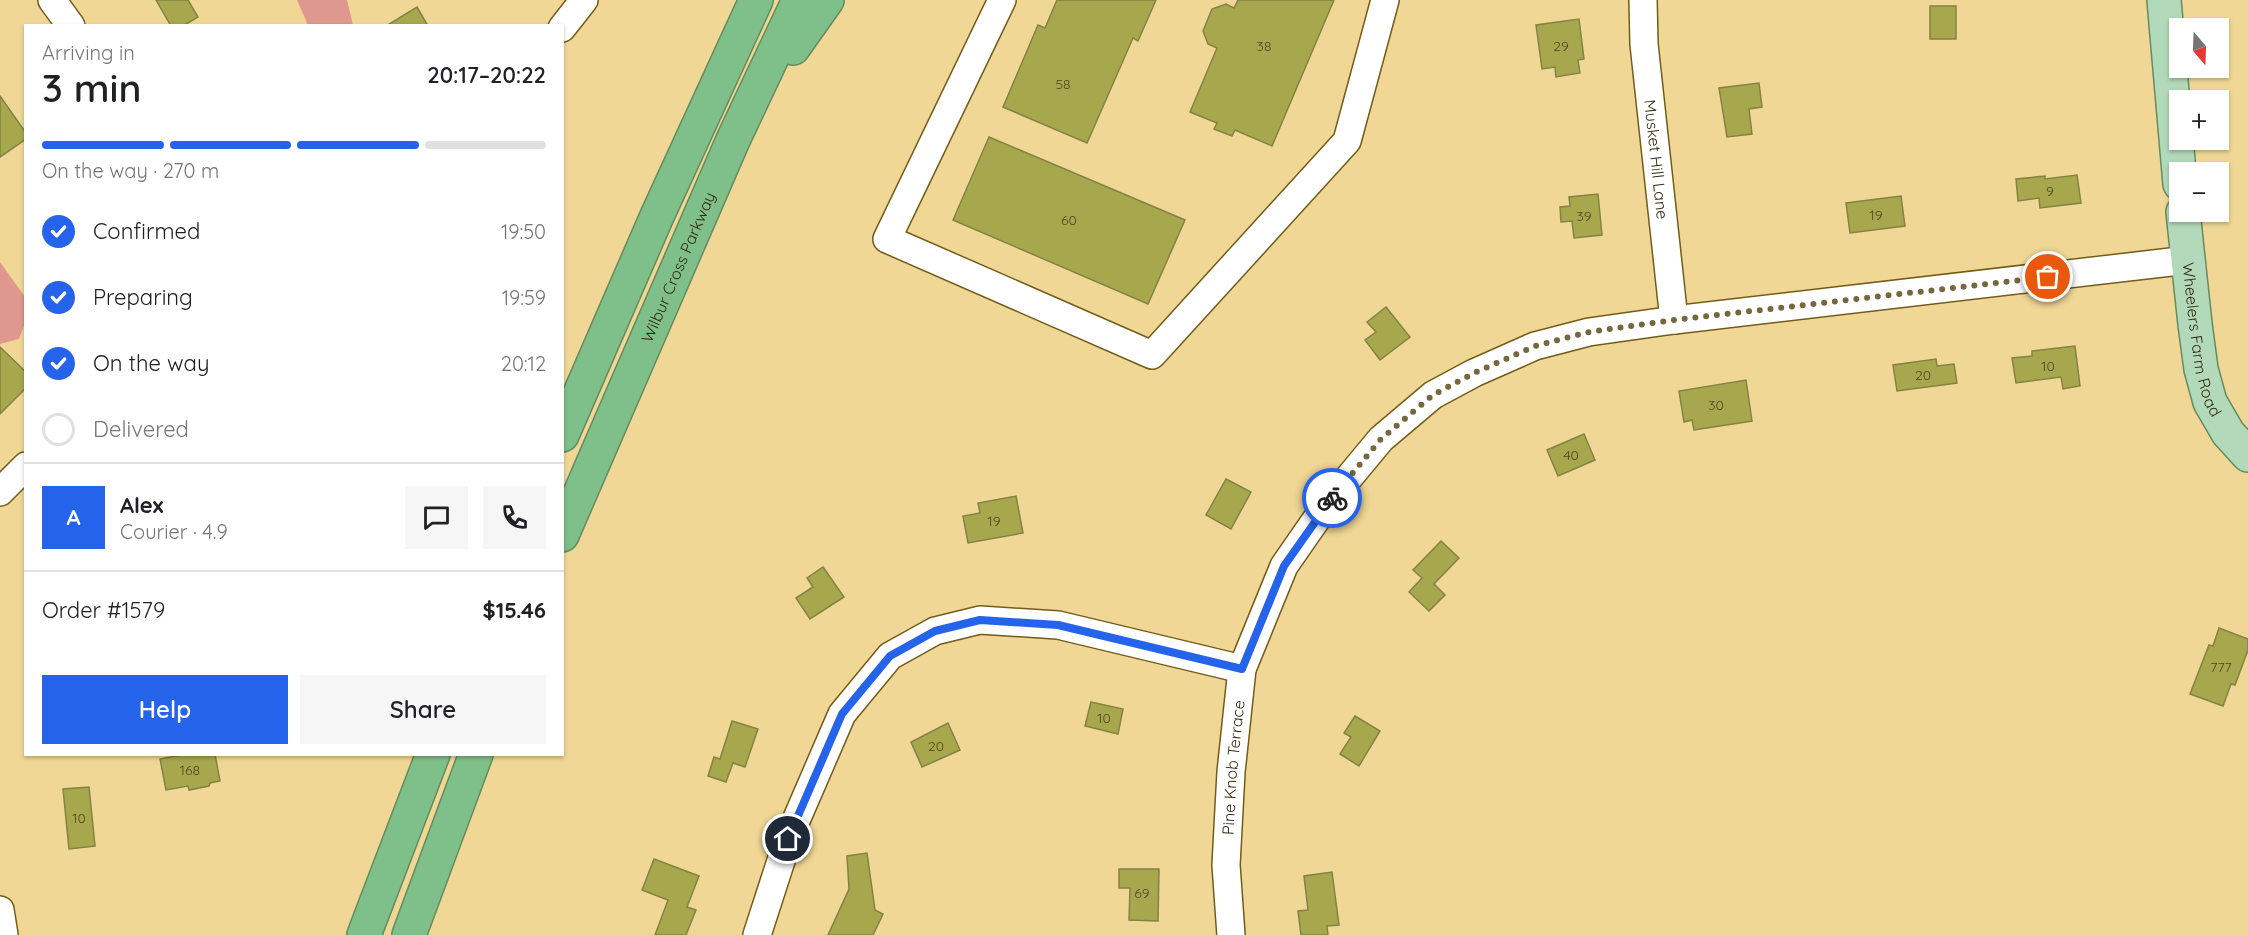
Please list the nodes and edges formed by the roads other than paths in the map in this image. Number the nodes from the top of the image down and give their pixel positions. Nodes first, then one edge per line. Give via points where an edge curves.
1 (52, 0) edge
2 (584, 0) edge
3 (756, 0) edge
4 (799, 0) edge
5 (827, 0) edge
6 (1002, 0) edge
7 (1385, 0) edge
8 (1643, 0) edge
9 (2164, 0) edge
10 (70, 24) edge
11 (564, 25) edge
12 (734, 140) junction
13 (2178, 162) edge
14 (2184, 222) edge
15 (2188, 260) junction
16 (1674, 320) junction
17 (564, 430) edge
18 (2248, 455) edge
19 (24, 468) edge
20 (0, 492) edge
21 (564, 530) edge
22 (1242, 669) junction
23 (432, 756) edge
24 (475, 756) edge
25 (0, 910) edge
26 (4, 935) edge
27 (364, 935) edge
28 (409, 935) edge
29 (757, 935) edge
30 (1231, 935) edge

1 - 10 street
2 - 11 street
3 - 17 highway via 661,205
4 - 12 highway, Wilbur Cross Parkway
5 - 12 highway
6 - 7 street via 887,239 1152,355 1347,141
8 - 16 street, Musket Hill Lane via 1644,44
9 - 13 main road
12 - 21 highway, Wilbur Cross Parkway
14 - 15 main road, Wheelers Farm Road
15 - 16 street, Pine Knob Terrace
15 - 18 main road, Wheelers Farm Road via 2198,346 2210,402 2228,434
16 - 22 street, Pine Knob Terrace via 1589,332 1535,346 1433,395 1381,439 1327,504 1284,566
19 - 20 street
22 - 29 street via 1058,625 980,620 935,631 890,656 842,714 788,839
22 - 30 street, Pine Knob Terrace via 1226,865
23 - 27 highway
24 - 28 highway
25 - 26 street

